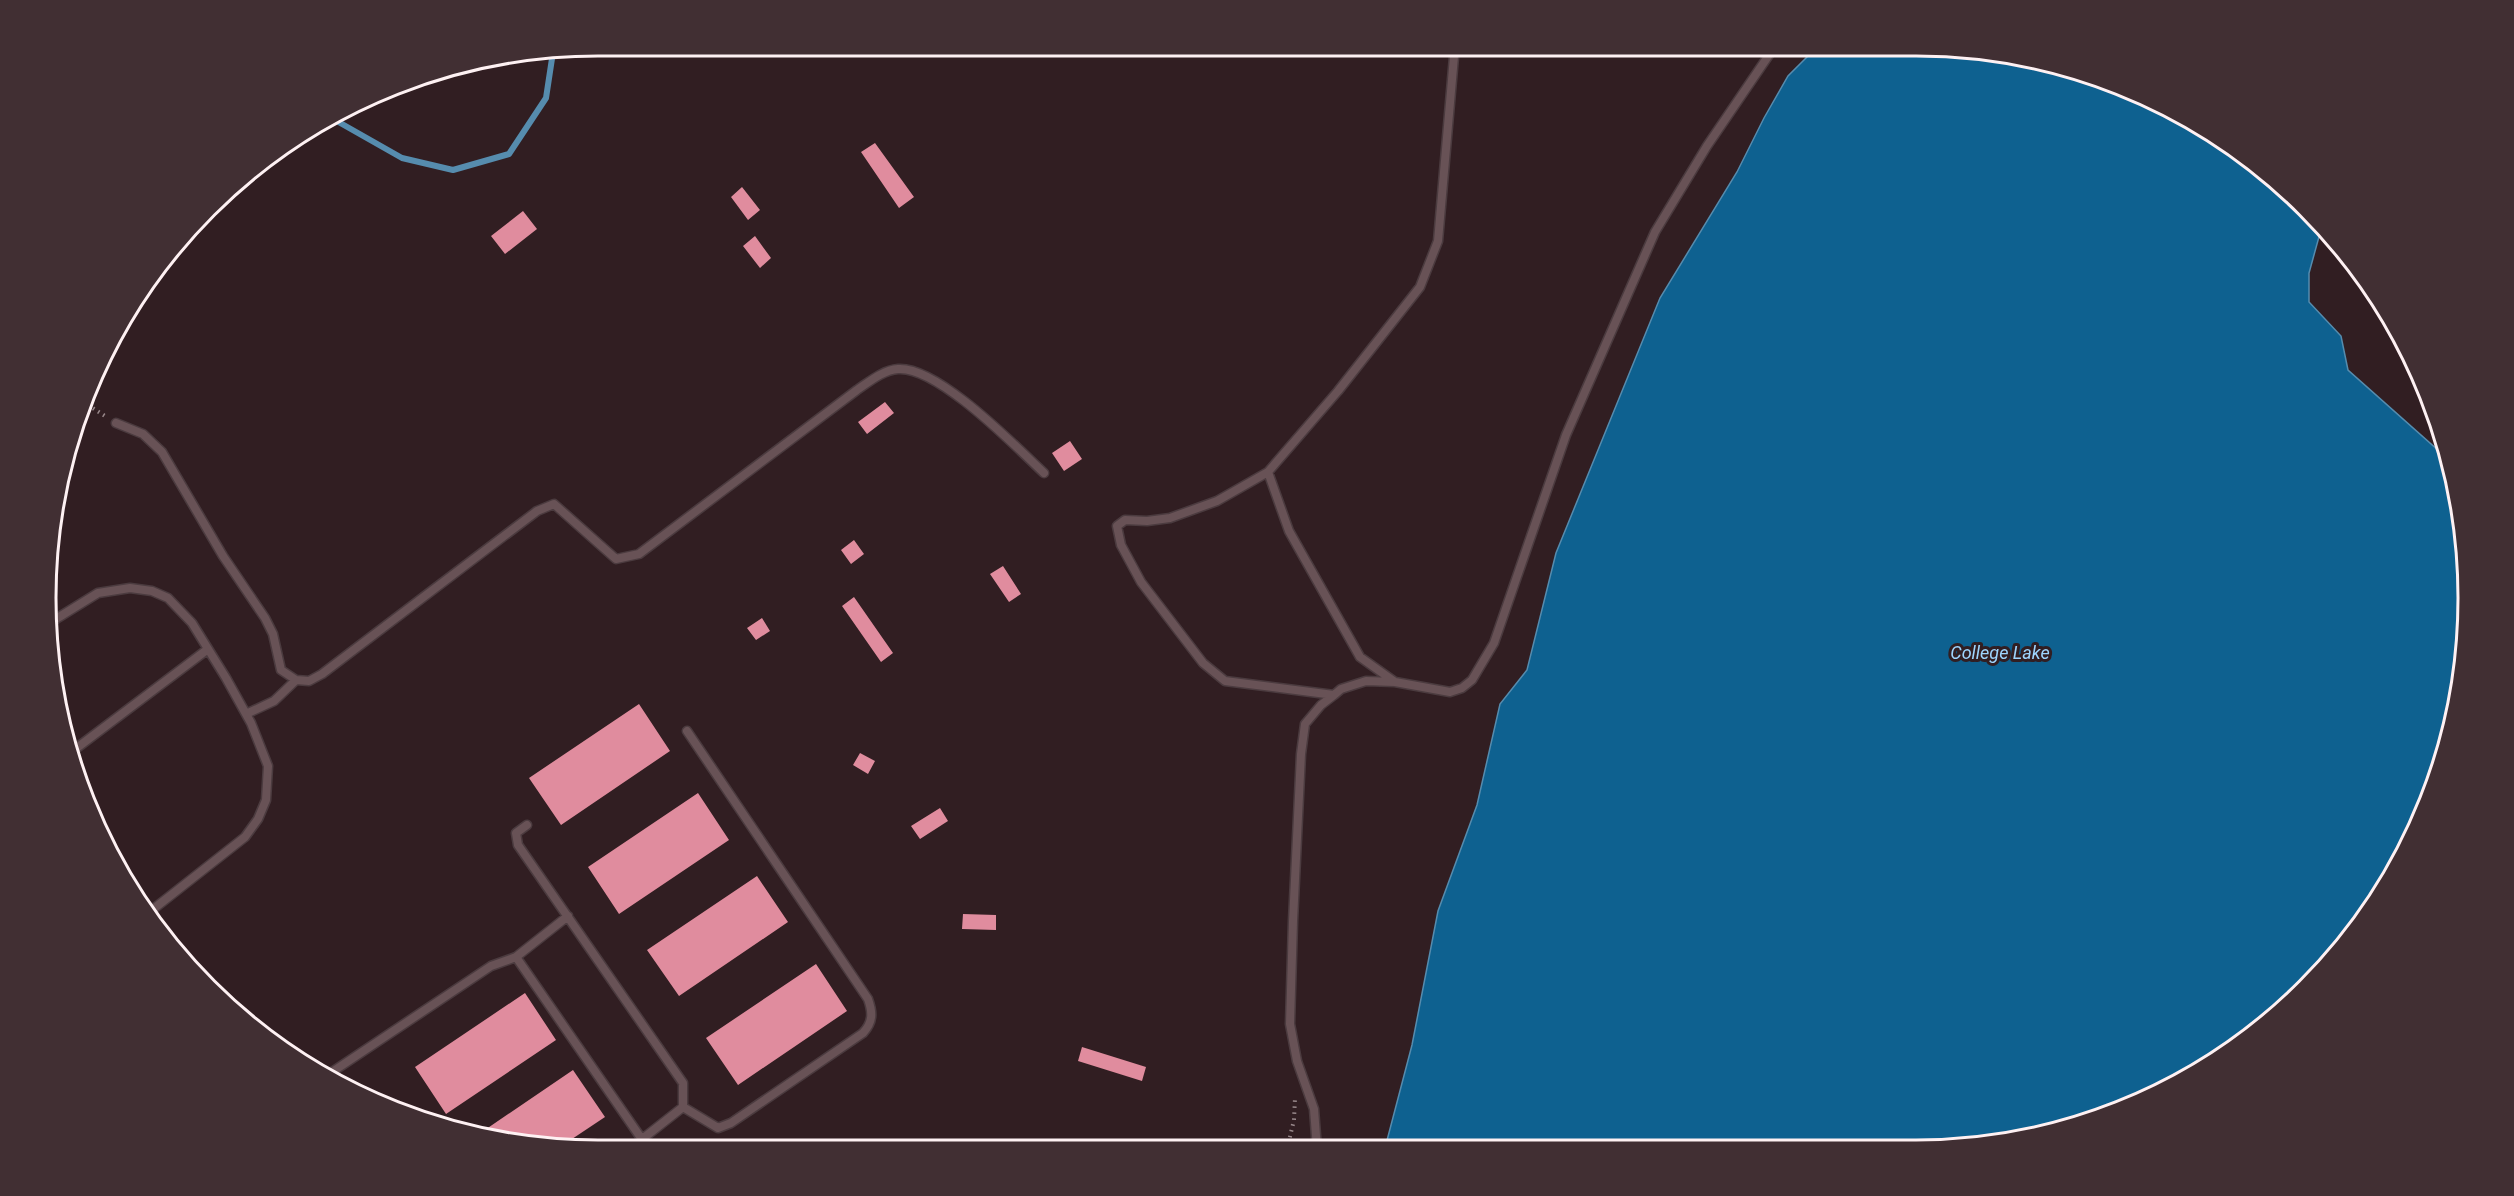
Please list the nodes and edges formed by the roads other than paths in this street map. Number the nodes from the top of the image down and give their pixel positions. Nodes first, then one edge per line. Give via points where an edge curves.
1 (1454, 56) edge
2 (1769, 56) edge
3 (116, 423) road end
4 (1268, 472) junction
5 (1044, 473) dead end
6 (57, 619) edge
7 (208, 649) junction
8 (296, 680) junction
9 (1395, 682) junction
10 (1334, 695) junction
11 (246, 714) junction
12 (687, 731) dead end
13 (77, 748) edge
14 (527, 825) dead end
15 (154, 909) edge
16 (568, 916) junction
17 (516, 957) junction
18 (333, 1071) edge
19 (683, 1107) junction
20 (641, 1140) joint
21 (1316, 1140) edge

1 - 4 lane via 1438,241 1420,287
2 - 9 lane via 1707,146 1655,232 1566,435 1494,643 1472,680 1450,692
3 - 8 lane via 144,435 162,452 265,618 281,670
4 - 9 lane via 1289,531 1360,657
4 - 10 lane via 1217,501 1170,518 1125,520 1117,526 1121,546 1141,582 1173,625 1203,663 1225,681
5 - 8 lane via 941,384 920,372 898,369 878,376 858,390 639,554 616,559 554,504 537,511 322,674 309,681
6 - 7 lane via 98,593 130,588 153,591 168,598 192,623
7 - 11 lane
7 - 13 lane
8 - 11 lane via 274,701
9 - 10 lane via 1366,681
10 - 21 lane via 1305,724 1293,921 1290,1024 1297,1061 1314,1109
11 - 15 lane via 268,766 266,800 258,819 245,837
12 - 19 lane via 868,999 872,1018 863,1033 731,1123 718,1128
14 - 16 lane via 516,833 518,845
16 - 17 lane
16 - 19 lane via 683,1083
17 - 18 lane via 491,966
17 - 20 lane
19 - 20 lane

